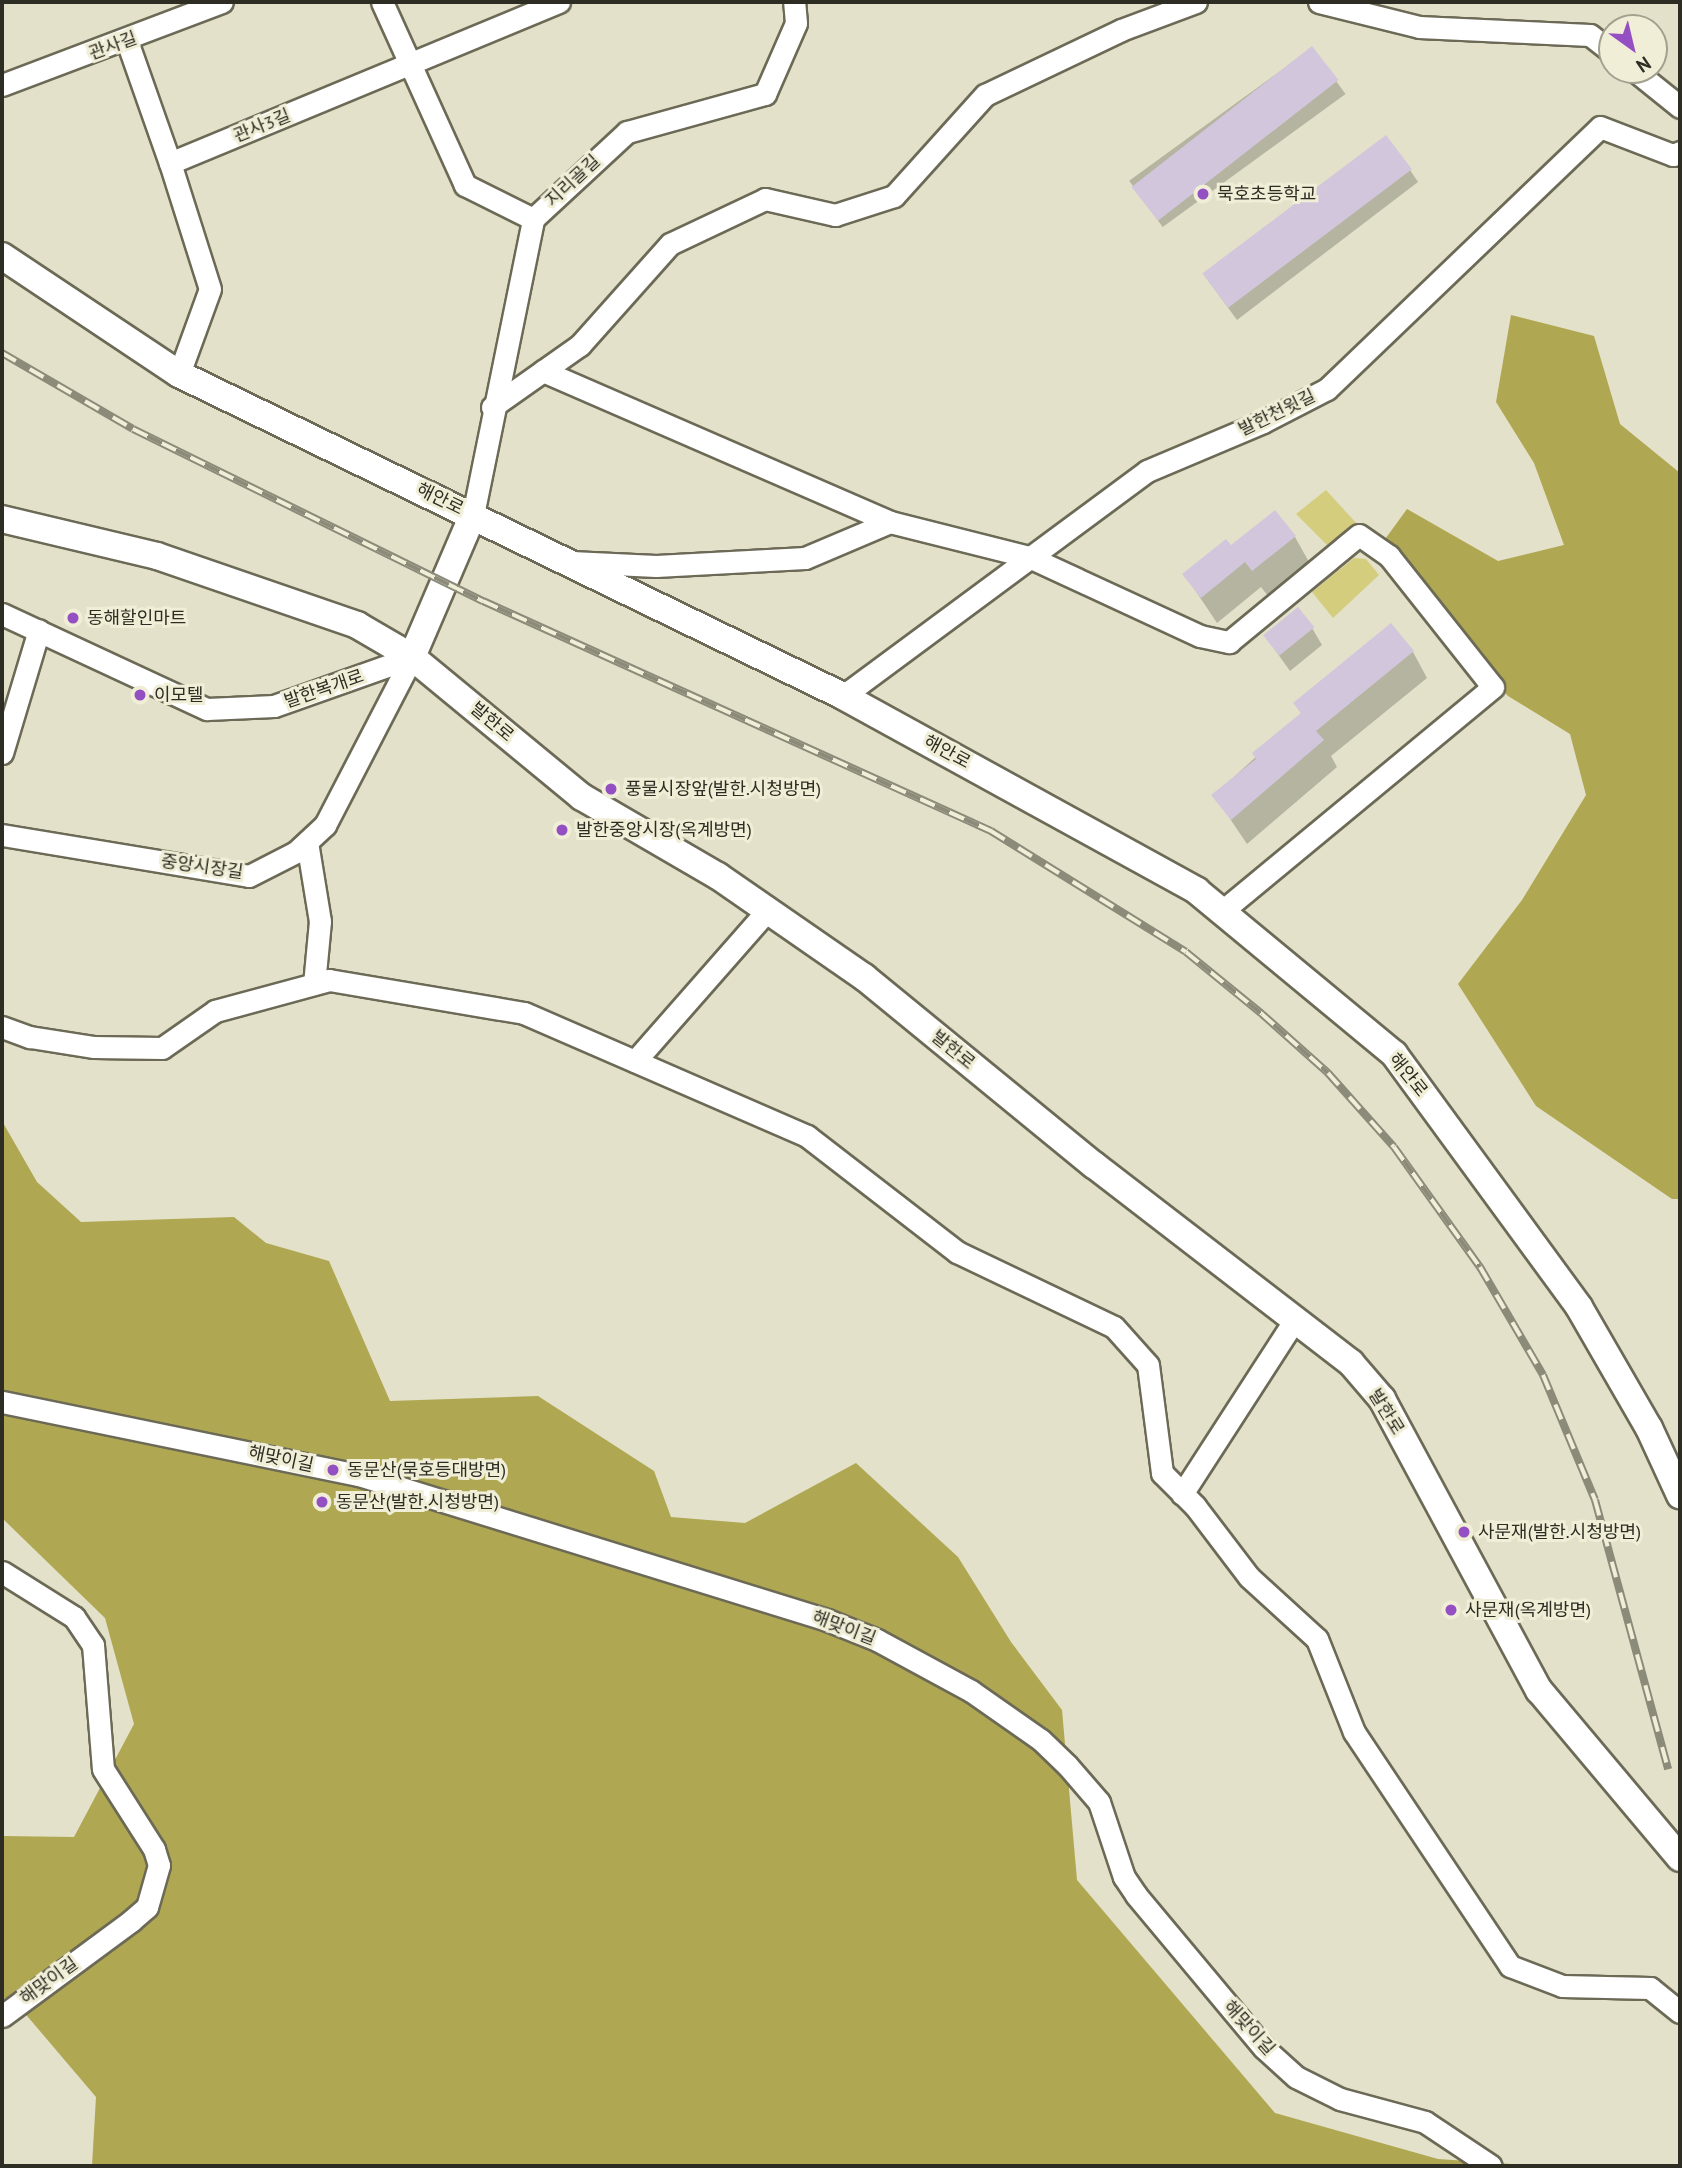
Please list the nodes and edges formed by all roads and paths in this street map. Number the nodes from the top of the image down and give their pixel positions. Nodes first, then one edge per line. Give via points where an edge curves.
1 (222, 2) edge
2 (383, 2) edge
3 (559, 2) edge
4 (794, 2) edge
5 (1196, 2) edge
6 (1319, 2) edge
7 (127, 41) junction
8 (1598, 41) edge
9 (408, 66) junction
10 (1651, 84) edge
11 (2, 85) edge
12 (1680, 107) edge
13 (1680, 152) edge
14 (170, 163) junction
15 (533, 219) junction
16 (2, 256) edge
17 (543, 371) junction
18 (179, 374) junction
19 (492, 407) junction
20 (473, 515) junction
21 (2, 519) edge
22 (890, 522) junction
23 (1029, 557) junction
24 (569, 561) junction
25 (2, 614) edge
26 (39, 630) junction
27 (412, 657) junction
28 (843, 696) junction
29 (2, 753) edge
30 (2, 835) edge
31 (307, 842) junction
32 (767, 911) junction
33 (1220, 912) junction
34 (314, 984) junction
35 (2, 1027) edge
36 (635, 1061) junction
37 (1295, 1319) junction
38 (2, 1402) edge
39 (1182, 1494) junction
40 (1680, 1495) edge
41 (2, 1572) edge
42 (1678, 1854) edge
43 (1680, 2012) edge
44 (2, 2016) edge
45 (1491, 2166) edge

1 - 7 street, 관사길
2 - 9 street
3 - 9 street, 관사3길
4 - 15 street, 지리골길 via 796,23 765,94 627,132
5 - 17 street via 1121,30 985,95 894,196 835,215 765,199 670,244 580,345
6 - 8 street via 1419,27 1590,35
7 - 11 street, 관사길
7 - 14 street
9 - 14 street, 관사3길
9 - 15 street via 465,185
10 - 12 street
13 - 23 street, 발한천윗길 via 1673,155 1600,127 1327,389 1147,471
14 - 18 street via 210,289
15 - 19 street, 지리골길
16 - 18 street, 해안로
17 - 19 street
17 - 22 street
18 - 20 street, 해안로
19 - 20 street, 지리골길
20 - 24 street, 해안로
20 - 27 street
21 - 27 street, 발한로 via 157,556 357,625
22 - 23 street
22 - 24 street via 805,558 656,566
23 - 28 street, 발한천윗길
23 - 33 street via 1200,636 1229,642 1359,536 1389,556 1493,687
24 - 28 street, 해안로
25 - 26 street, 발한복개로
26 - 27 street, 발한복개로 via 207,709 274,706
26 - 29 street
27 - 31 street, 중앙시장길 via 325,825
27 - 32 street, 발한로 via 582,797
28 - 33 street, 해안로 via 1093,831 1197,891
30 - 31 street, 중앙시장길 via 248,876
31 - 34 street via 320,921
32 - 36 street
32 - 37 street, 발한로 via 864,978 1094,1165
33 - 40 street, 해안로 via 1394,1054 1579,1307 1649,1428
34 - 35 street via 215,1011 162,1048 94,1047 30,1037
34 - 36 street via 329,980 524,1013
36 - 39 street via 807,1136 957,1252 1114,1327 1148,1365 1162,1473
37 - 39 street
37 - 42 street, 발한로 via 1352,1363 1382,1399 1539,1690
38 - 45 street, 해맞이길 via 359,1475 827,1620 877,1640 971,1691 1041,1740 1067,1765 1099,1802 1120,1869 1136,1895 1265,2048 1296,2077 1340,2099 1425,2122
39 - 43 street via 1249,1577 1317,1639 1354,1732 1510,1966 1562,1986 1650,1988
41 - 44 street, 해맞이길 via 74,1617 93,1645 103,1769 154,1849 159,1865 153,1892 139,1914

